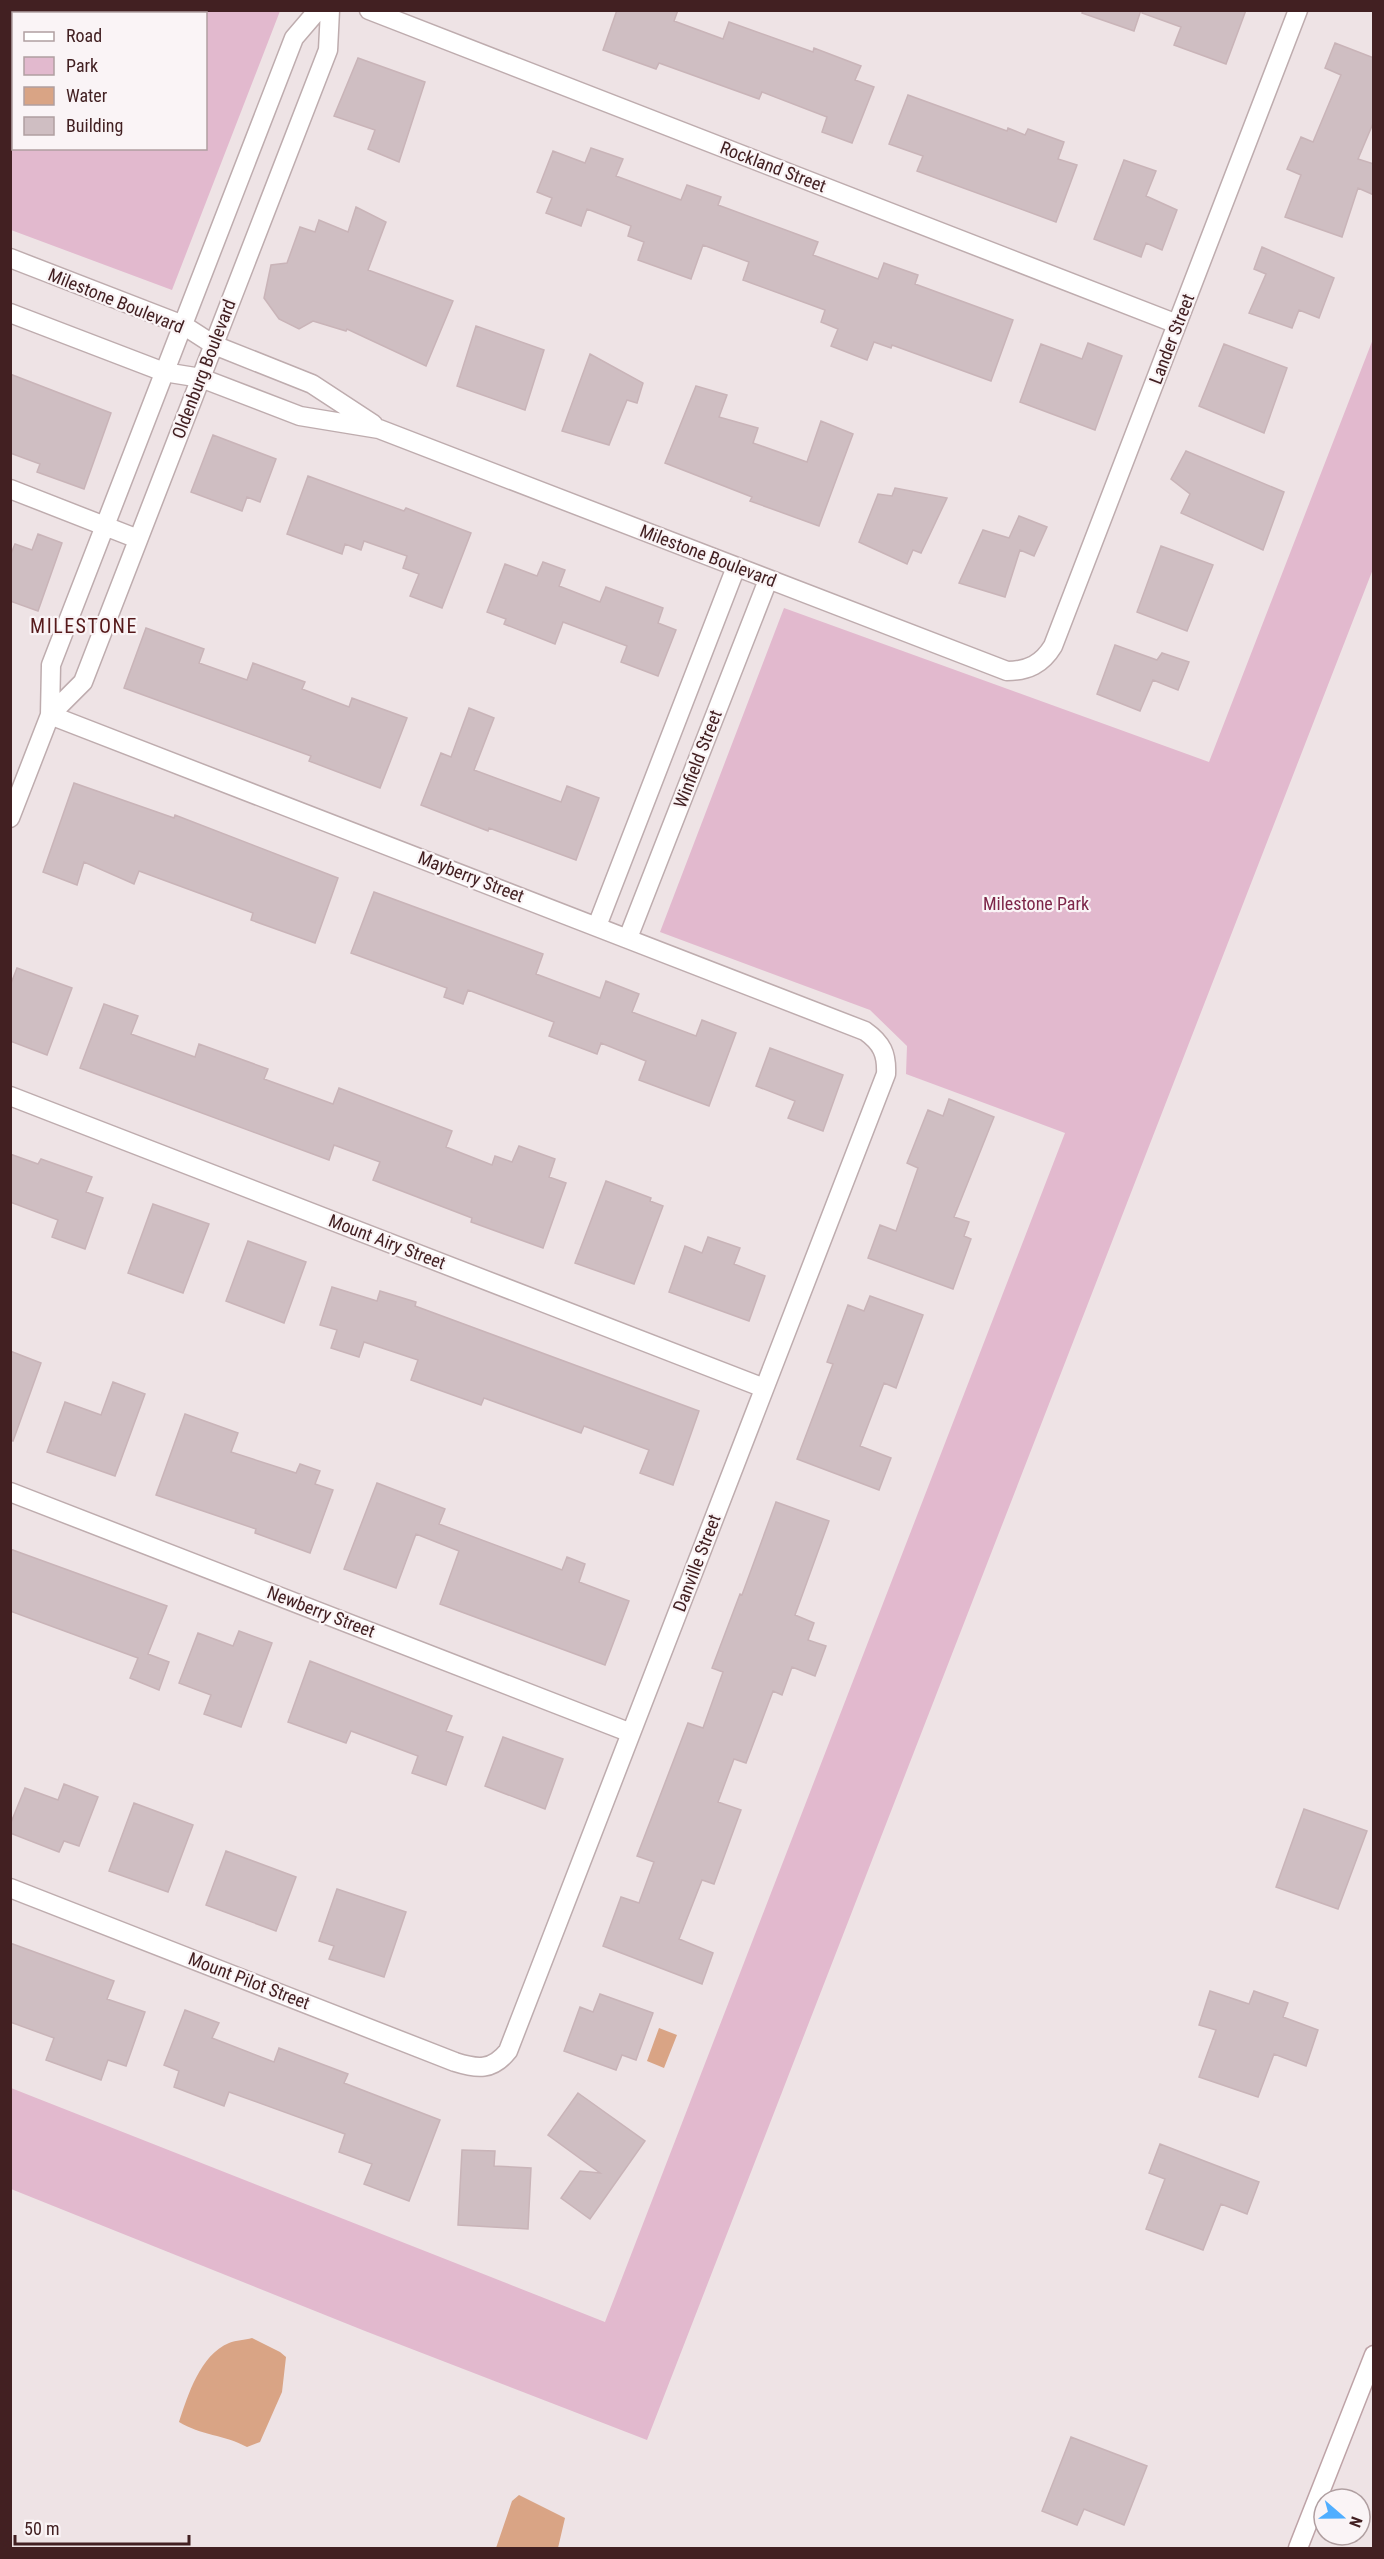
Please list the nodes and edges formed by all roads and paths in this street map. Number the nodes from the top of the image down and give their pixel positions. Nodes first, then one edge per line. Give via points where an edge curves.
1 (318, 10) edge
2 (330, 10) edge
3 (369, 10) edge
4 (1298, 10) edge
5 (10, 258) edge
6 (10, 313) edge
7 (1177, 324) junction
8 (183, 325) junction
9 (214, 345) junction
10 (164, 372) junction
11 (201, 378) junction
12 (379, 429) junction
13 (10, 489) edge
14 (105, 526) junction
15 (138, 539) junction
16 (736, 567) junction
17 (768, 579) junction
18 (1038, 664) joint
19 (50, 715) junction
20 (15, 793) edge
21 (10, 818) edge
22 (597, 926) junction
23 (628, 938) junction
24 (884, 1051) joint
25 (10, 1096) edge
26 (764, 1388) junction
27 (10, 1492) edge
28 (631, 1733) junction
29 (10, 1888) edge
30 (489, 2066) joint
31 (1374, 2355) edge
32 (1298, 2548) edge

1 - 8 street, Oldenburg Boulevard via 294,38
2 - 9 street, Oldenburg Boulevard via 328,50
3 - 7 street, Rockland Street
4 - 7 street, Lander Street
5 - 8 street, Milestone Boulevard
6 - 10 street, Milestone Boulevard
7 - 18 street, Lander Street via 1053,646
8 - 9 street, Milestone Boulevard
8 - 10 street, Oldenburg Boulevard
9 - 11 street, Oldenburg Boulevard
9 - 12 street, Milestone Boulevard via 312,384
10 - 11 street, Milestone Boulevard
10 - 14 street, Oldenburg Boulevard
11 - 12 street, Milestone Boulevard via 300,416
11 - 15 street, Oldenburg Boulevard
12 - 16 street, Milestone Boulevard
13 - 14 street
14 - 15 street
14 - 19 street, Oldenburg Boulevard via 49,669
15 - 19 street, Oldenburg Boulevard via 83,682
16 - 17 street, Milestone Boulevard
16 - 22 street, Winfield Street
17 - 18 street, Milestone Boulevard via 1007,671 1021,671
17 - 23 street, Winfield Street
19 - 20 street, Oldenburg Boulevard
19 - 22 street, Mayberry Street
20 - 21 street, Oldenburg Boulevard
22 - 23 street, Mayberry Street
23 - 24 street, Mayberry Street via 865,1031
24 - 26 street, Danville Street via 886,1074
25 - 26 street, Mount Airy Street
26 - 28 street, Danville Street
27 - 28 street, Newberry Street
28 - 30 street, Danville Street via 508,2051
29 - 30 street, Mount Pilot Street via 455,2062 475,2068
31 - 32 street

